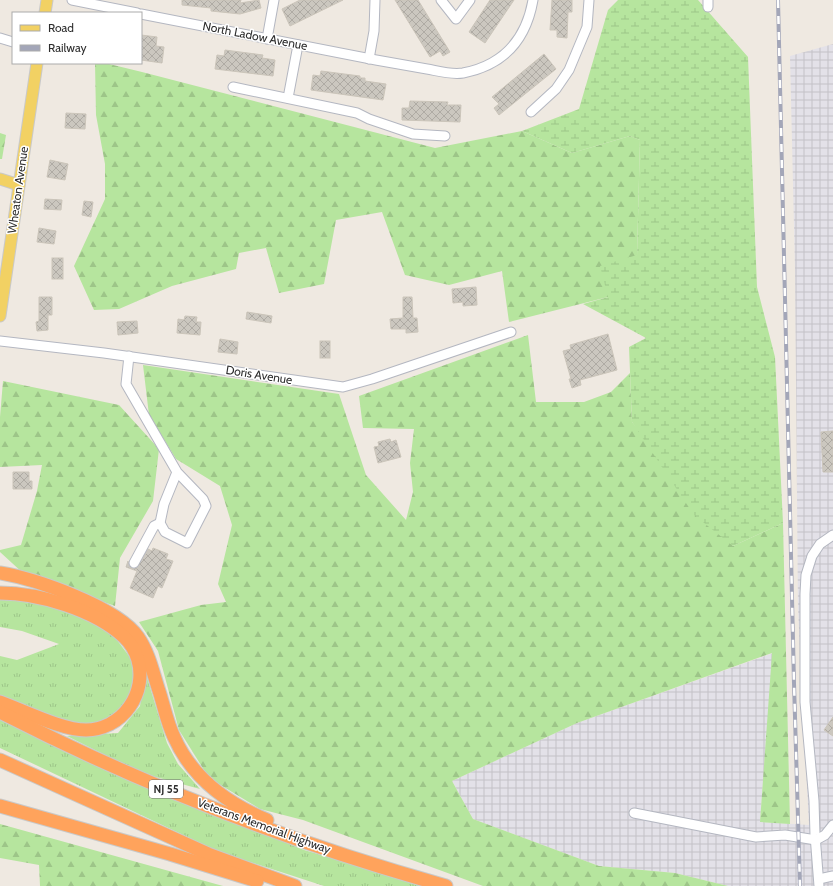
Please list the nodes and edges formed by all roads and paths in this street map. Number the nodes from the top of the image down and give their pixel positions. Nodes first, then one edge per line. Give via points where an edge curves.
1 (47, 0) edge
2 (72, 0) edge
3 (274, 0) edge
4 (375, 0) edge
5 (441, 0) edge
6 (470, 0) edge
7 (533, 0) edge
8 (589, 0) edge
9 (45, 12) edge
10 (132, 12) edge
11 (142, 14) edge
12 (0, 38) edge
13 (267, 39) junction
14 (12, 42) edge
15 (298, 45) junction
16 (369, 59) junction
17 (37, 64) edge
18 (233, 87) dead end
19 (288, 98) junction
20 (531, 112) dead end
21 (445, 136) dead end
22 (0, 179) edge
23 (19, 185) junction
24 (1, 299) edge
25 (0, 316) edge
26 (511, 332) dead end
27 (0, 341) edge
28 (129, 356) junction
29 (177, 472) junction
30 (160, 523) junction
31 (833, 535) edge
32 (134, 563) dead end
33 (0, 564) edge
34 (0, 573) edge
35 (15, 575) junction
36 (0, 593) edge
37 (0, 702) edge
38 (0, 712) edge
39 (0, 760) edge
40 (0, 806) edge
41 (634, 813) dead end
42 (833, 824) edge
43 (815, 837) junction
44 (337, 853) junction
45 (833, 876) edge
46 (819, 882) edge
47 (281, 886) edge
48 (295, 886) edge
49 (446, 886) edge

1 - 9 main road
2 - 10 street
3 - 13 street
4 - 16 street via 374,31
5 - 6 street via 456,19
7 - 16 street, North Ladow Avenue via 530,17 512,48 495,61 478,68 462,73 445,72
8 - 20 street via 587,27 569,70 556,89
11 - 13 street, North Ladow Avenue
12 - 14 street
13 - 15 street, North Ladow Avenue
15 - 16 street, North Ladow Avenue
15 - 19 street
17 - 23 main road, Wheaton Avenue
18 - 19 street
19 - 21 street via 357,113 413,134
22 - 23 main road
23 - 24 main road, Wheaton Avenue
24 - 25 main road, Wheaton Avenue
26 - 28 street, Doris Avenue via 343,387
27 - 28 street, Doris Avenue
28 - 29 street via 126,384
29 - 30 street via 164,504
29 - 30 street via 203,499 206,506 187,542 165,532
30 - 32 street via 154,526
31 - 43 street via 820,544 812,556 806,575 805,702
33 - 35 highway
34 - 35 highway
35 - 44 highway via 59,590 104,609 120,619 138,636 146,651 173,735 196,772 215,791 236,805
36 - 37 highway via 32,596 61,603 107,624 131,645 140,674 137,694 128,711 112,723 96,729 77,730
38 - 44 highway, Veterans Memorial Highway / NJ 55 via 152,783 274,832
39 - 48 highway via 208,854
40 - 47 highway via 269,885
41 - 43 street via 756,837
42 - 43 street via 825,834
43 - 46 street
44 - 49 highway, Veterans Memorial Highway / NJ 55
45 - 46 street

